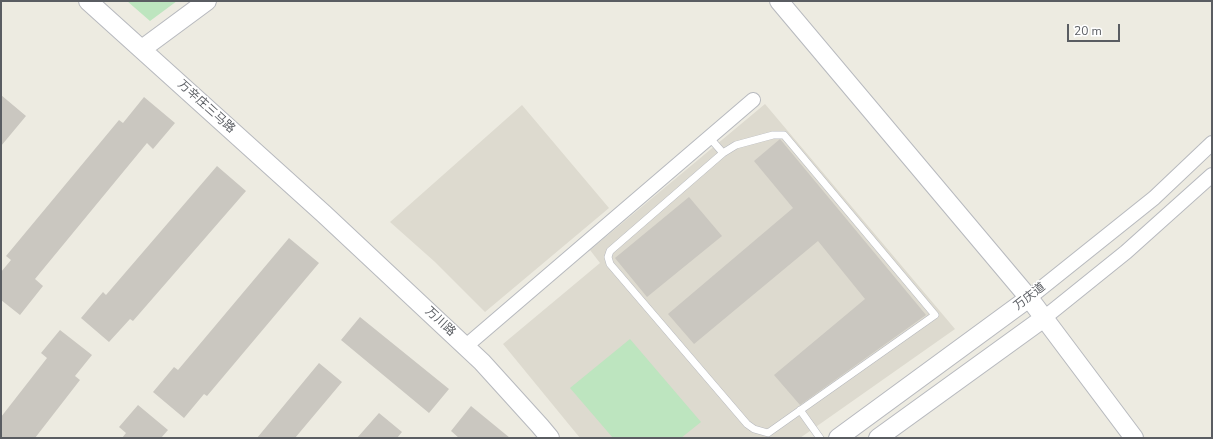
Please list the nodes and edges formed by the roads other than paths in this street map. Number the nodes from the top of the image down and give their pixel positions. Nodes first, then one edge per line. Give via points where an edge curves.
1 (88, 1) edge
2 (207, 1) edge
3 (779, 1) edge
4 (142, 49) junction
5 (752, 100) dead end
6 (709, 137) junction
7 (1212, 142) edge
8 (722, 153) junction
9 (1212, 175) edge
10 (324, 214) joint
11 (1029, 298) junction
12 (1044, 318) junction
13 (466, 346) junction
14 (800, 410) junction
15 (550, 438) edge
16 (820, 438) edge
17 (838, 438) edge
18 (878, 438) edge
19 (1134, 438) edge

1 - 4 street, 万辛庄三马路
2 - 4 street
3 - 11 street
4 - 10 street, 万辛庄三马路
5 - 6 street
6 - 8 lane
6 - 13 street
7 - 11 street, 万庆道 via 1154,198
8 - 14 lane via 610,251 610,264 747,424 768,433
8 - 14 lane via 773,135 788,139 935,315
9 - 12 street, 万庆道 via 1126,252
10 - 13 street, 万川路
11 - 12 street
11 - 17 street, 万庆道
12 - 18 street, 万庆道
12 - 19 street
13 - 15 street, 万川路
14 - 16 lane

